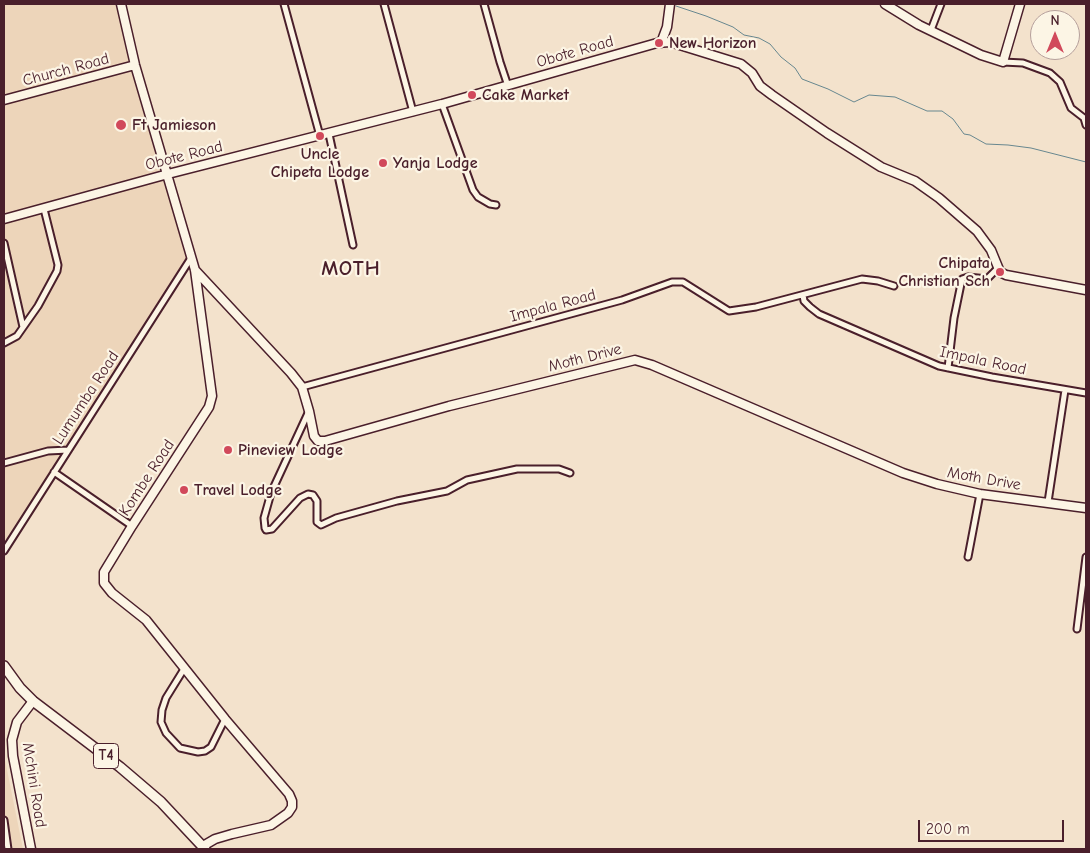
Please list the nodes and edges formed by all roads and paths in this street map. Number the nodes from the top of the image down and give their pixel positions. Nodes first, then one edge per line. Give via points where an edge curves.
1 (121, 4) edge
2 (284, 4) edge
3 (384, 4) edge
4 (484, 4) edge
5 (670, 4) edge
6 (886, 4) edge
7 (941, 4) edge
8 (1020, 4) edge
9 (931, 30) junction
10 (661, 43) junction
11 (1003, 62) junction
12 (136, 65) junction
13 (508, 86) junction
14 (4, 100) edge
15 (442, 104) junction
16 (413, 112) junction
17 (1086, 125) edge
18 (329, 134) junction
19 (320, 136) junction
20 (168, 174) junction
21 (496, 205) dead end
22 (44, 209) junction
23 (4, 219) edge
24 (4, 243) edge
25 (353, 246) dead end
26 (191, 258) junction
27 (998, 268) junction
28 (195, 270) junction
29 (894, 286) dead end
30 (1086, 290) edge
31 (802, 295) junction
32 (22, 328) junction
33 (4, 343) edge
34 (948, 368) junction
35 (302, 387) junction
36 (1065, 390) junction
37 (1086, 393) edge
38 (309, 411) junction
39 (68, 450) junction
40 (4, 463) edge
41 (54, 472) junction
42 (570, 473) dead end
43 (980, 494) junction
44 (1048, 502) junction
45 (1086, 508) edge
46 (132, 526) junction
47 (4, 551) edge
48 (968, 557) dead end
49 (1086, 557) edge
50 (1077, 630) dead end
51 (4, 666) edge
52 (184, 669) junction
53 (33, 701) junction
54 (225, 719) junction
55 (4, 820) edge
56 (204, 848) edge
57 (8, 849) edge
58 (31, 849) edge

1 - 12 street, Kombe Road
2 - 19 street
3 - 16 street
4 - 13 street
5 - 10 street
6 - 9 street
7 - 9 street
8 - 11 street
9 - 11 street via 981,55
10 - 13 street, Obote Road
10 - 27 street, Obote Road via 681,44 741,64 772,96 881,167 915,181 938,198 977,232 991,250
11 - 17 street via 1023,63 1050,73 1060,82 1071,108 1084,118
12 - 14 street, Church Road
12 - 20 street, Kombe Road
13 - 15 street, Obote Road
15 - 16 street, Obote Road
15 - 21 street via 472,190 478,198
16 - 18 street, Obote Road
18 - 19 street, Obote Road
18 - 25 street
19 - 20 street, Obote Road
20 - 22 street, Obote Road
20 - 26 street, Kombe Road
22 - 23 street, Obote Road
22 - 32 street via 57,272
24 - 32 street
26 - 28 street, Kombe Road
26 - 39 street, Lumumba Road
27 - 30 street via 1006,275
27 - 34 street via 987,279 964,277 962,280
28 - 35 street, Moth Drive
28 - 46 street, Kombe Road via 212,396
29 - 31 street, Impala Road via 862,279
31 - 34 street, Impala Road via 804,301 819,314
31 - 35 street, Impala Road via 730,312 683,282 672,282 622,300
32 - 33 street via 17,336
34 - 36 street, Impala Road
35 - 38 street, Moth Drive
36 - 37 street, Impala Road
36 - 44 street
38 - 42 street via 271,493 264,518 266,530 272,529 300,498 308,494 317,501 317,522 322,525 336,518 447,490 467,480 517,469 558,469
38 - 43 street, Moth Drive via 315,439 321,442 635,360 903,473
39 - 40 street via 48,451
39 - 41 street, Lumumba Road
41 - 46 street
41 - 47 street, Lumumba Road
43 - 44 street, Moth Drive
43 - 48 street
44 - 45 street, Moth Drive
46 - 52 street, Kombe Road via 104,572 104,583 146,620
49 - 50 street
51 - 53 highway, T4
52 - 54 street, Kombe Road
52 - 54 street via 162,710 161,722 166,733 180,748 205,751 211,747
53 - 56 highway, T4 via 161,802
53 - 58 street, Mchini Road via 17,722 12,740
54 - 56 street, Kombe Road via 289,794 292,807 271,825 215,839
55 - 57 street

